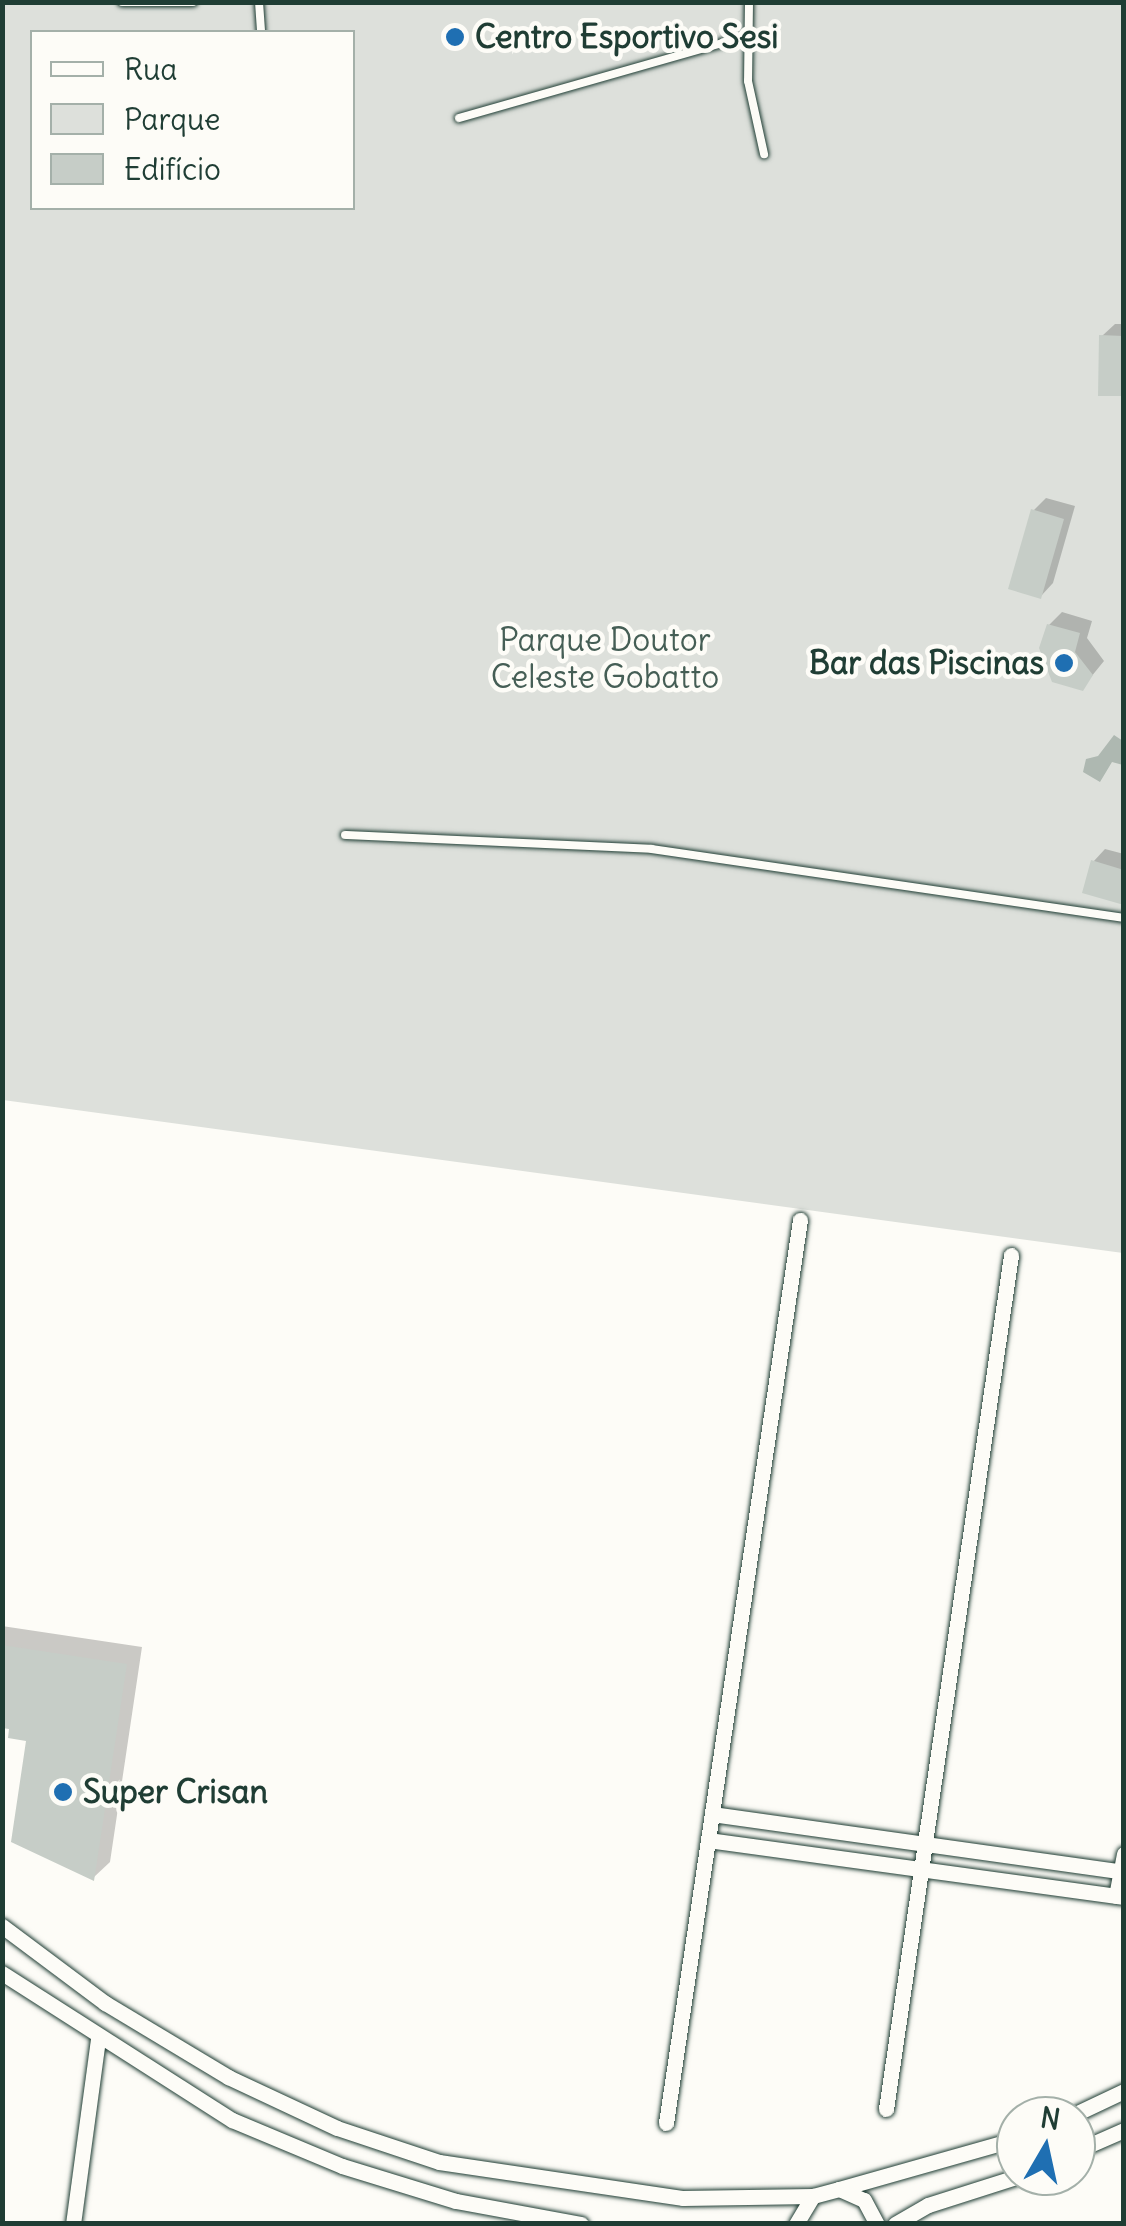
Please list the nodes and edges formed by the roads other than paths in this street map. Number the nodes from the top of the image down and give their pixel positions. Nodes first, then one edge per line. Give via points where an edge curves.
1 (122, 2) edge
2 (193, 2) edge
3 (259, 2) edge
4 (749, 2) edge
5 (261, 30) edge
6 (747, 36) junction
7 (459, 118) dead end
8 (764, 154) dead end
9 (345, 835) dead end
10 (1124, 918) edge
11 (800, 1220) dead end
12 (1011, 1255) dead end
13 (712, 1814) junction
14 (708, 1840) junction
15 (925, 1844) junction
16 (1124, 1854) edge
17 (921, 1870) junction
18 (1122, 1872) edge
19 (1120, 1897) edge
20 (2, 1926) edge
21 (2, 1974) edge
22 (98, 2038) junction
23 (1124, 2091) edge
24 (1096, 2104) edge
25 (886, 2109) dead end
26 (666, 2122) dead end
27 (1124, 2130) edge
28 (1096, 2143) edge
29 (996, 2145) edge
30 (996, 2184) edge
31 (839, 2190) junction
32 (813, 2196) junction
33 (73, 2224) edge
34 (581, 2224) edge
35 (796, 2224) edge
36 (877, 2224) edge
37 (895, 2224) edge

1 - 2 lane
3 - 5 lane
4 - 6 lane
6 - 7 lane
6 - 8 lane via 748,81
9 - 10 lane via 652,848
11 - 13 street
12 - 15 street
13 - 14 street
13 - 15 street
14 - 17 street
14 - 26 street
15 - 17 street
15 - 18 street
16 - 18 street
17 - 19 street
17 - 25 street
18 - 19 street
20 - 32 street via 105,2003 228,2077 439,2162 683,2198
21 - 22 street
22 - 33 street
22 - 34 street via 232,2120 342,2166 456,2202
23 - 24 street
27 - 28 street
29 - 31 street
30 - 37 street
31 - 32 street
31 - 36 street via 864,2200
32 - 35 street

